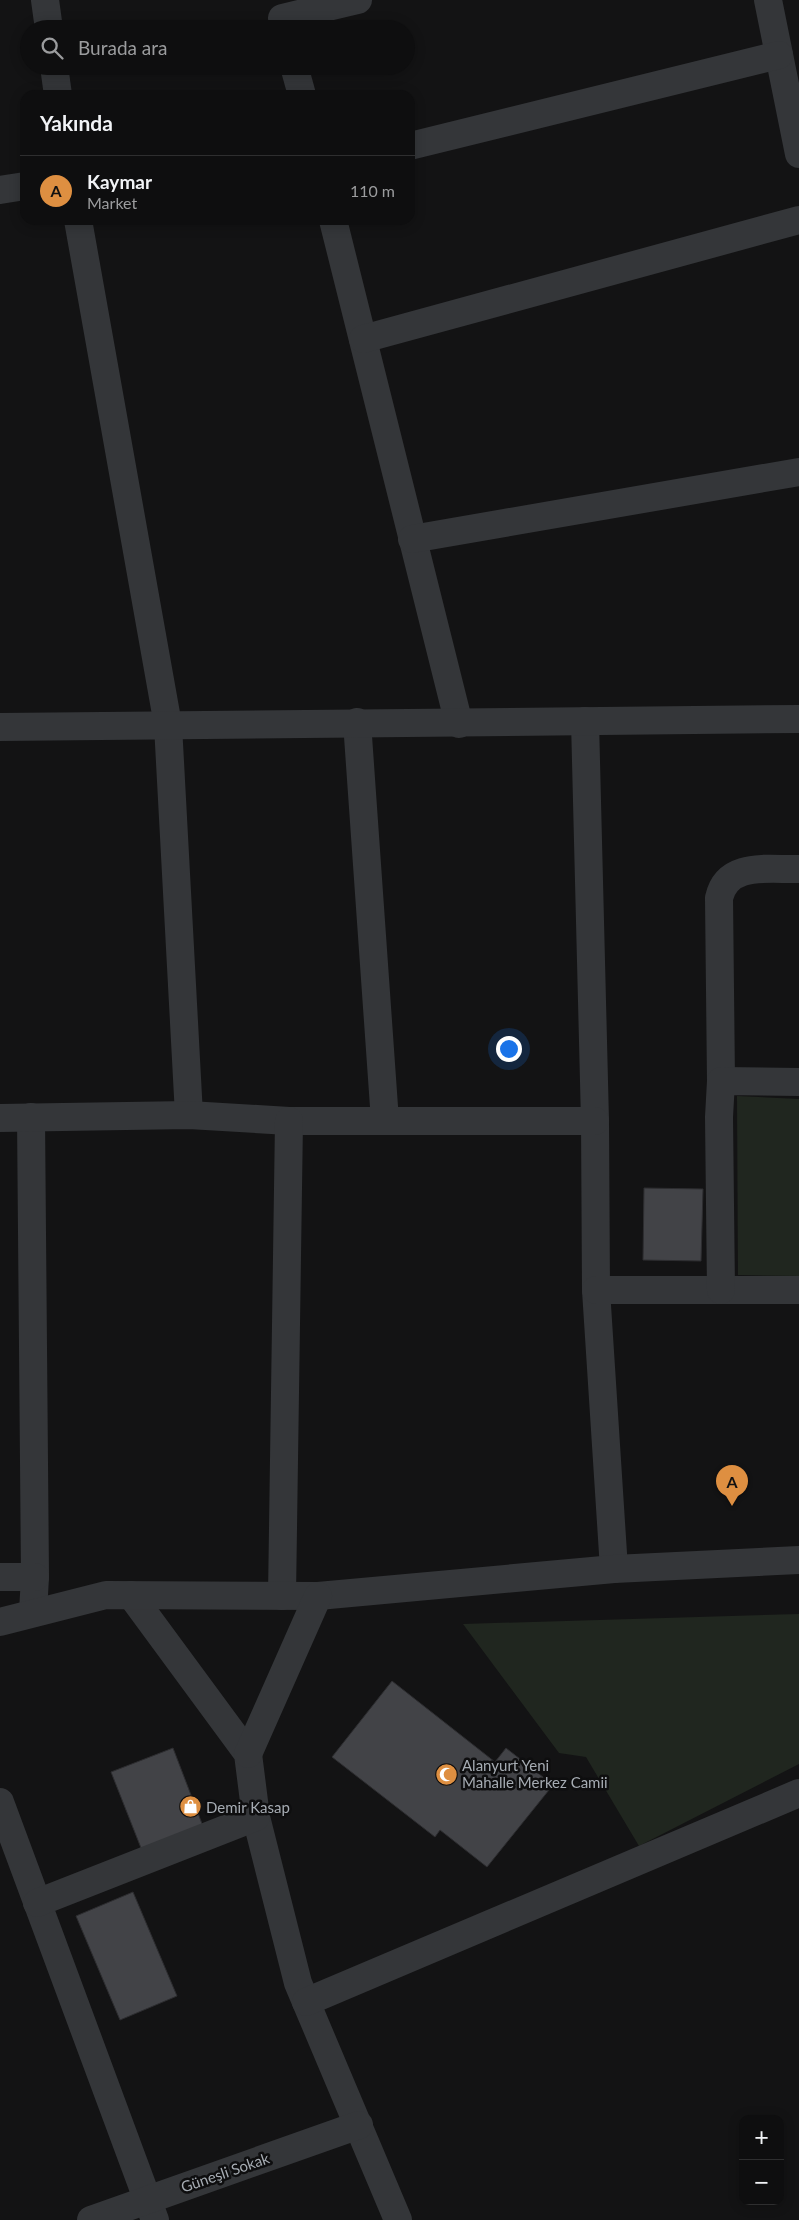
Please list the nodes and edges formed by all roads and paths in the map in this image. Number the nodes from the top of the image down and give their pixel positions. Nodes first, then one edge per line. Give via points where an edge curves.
1 (45, 0) edge
2 (358, 0) edge
3 (768, 0) edge
4 (282, 16) edge
5 (48, 20) edge
6 (779, 55) junction
7 (55, 75) edge
8 (296, 75) edge
9 (57, 90) edge
10 (301, 90) edge
11 (415, 145) edge
12 (799, 154) edge
13 (20, 187) edge
14 (0, 190) edge
15 (799, 220) edge
16 (79, 225) edge
17 (334, 225) edge
18 (363, 339) junction
19 (799, 472) edge
20 (412, 538) junction
21 (799, 719) edge
22 (585, 721) junction
23 (357, 722) junction
24 (168, 724) junction
25 (459, 724) junction
26 (0, 727) edge
27 (799, 869) edge
28 (721, 1081) junction
29 (799, 1082) edge
30 (189, 1115) junction
31 (31, 1117) junction
32 (0, 1118) edge
33 (290, 1121) junction
34 (385, 1121) junction
35 (595, 1121) junction
36 (596, 1290) junction
37 (721, 1290) junction
38 (799, 1290) edge
39 (799, 1560) edge
40 (614, 1569) junction
41 (0, 1577) edge
42 (35, 1577) junction
43 (131, 1595) junction
44 (282, 1596) junction
45 (318, 1596) junction
46 (33, 1612) junction
47 (0, 1622) edge
48 (248, 1754) junction
49 (799, 1793) edge
50 (0, 1802) edge
51 (256, 1818) junction
52 (37, 1903) junction
53 (306, 2002) junction
54 (359, 2124) junction
55 (151, 2209) edge
56 (91, 2220) edge
57 (398, 2220) edge

1 - 5 street
2 - 4 street
3 - 6 street
6 - 11 street
6 - 12 street
7 - 9 street
8 - 10 street
13 - 14 street
15 - 18 street
16 - 24 street
17 - 18 street
18 - 20 street
19 - 20 street
20 - 25 street
21 - 22 street
22 - 25 street
22 - 35 street
23 - 24 street
23 - 25 street
23 - 34 street
24 - 26 street
24 - 30 street
27 - 28 street via 744,870 726,880 721,889
28 - 29 street
28 - 37 street
30 - 31 street
30 - 33 street
31 - 32 street
31 - 42 street
33 - 34 street
33 - 44 street
34 - 35 street
35 - 36 street
36 - 37 street
36 - 40 street
37 - 38 street
39 - 40 street
40 - 45 street
41 - 42 street
42 - 46 street
43 - 44 street
43 - 46 street via 106,1594
43 - 48 street
44 - 45 street
45 - 48 street
46 - 47 street
48 - 51 street
49 - 53 street
50 - 52 street
51 - 52 street
51 - 53 street via 298,1984
52 - 55 street
53 - 54 street
54 - 55 street, Güneşli Sokak
54 - 57 street
55 - 56 street, Güneşli Sokak

